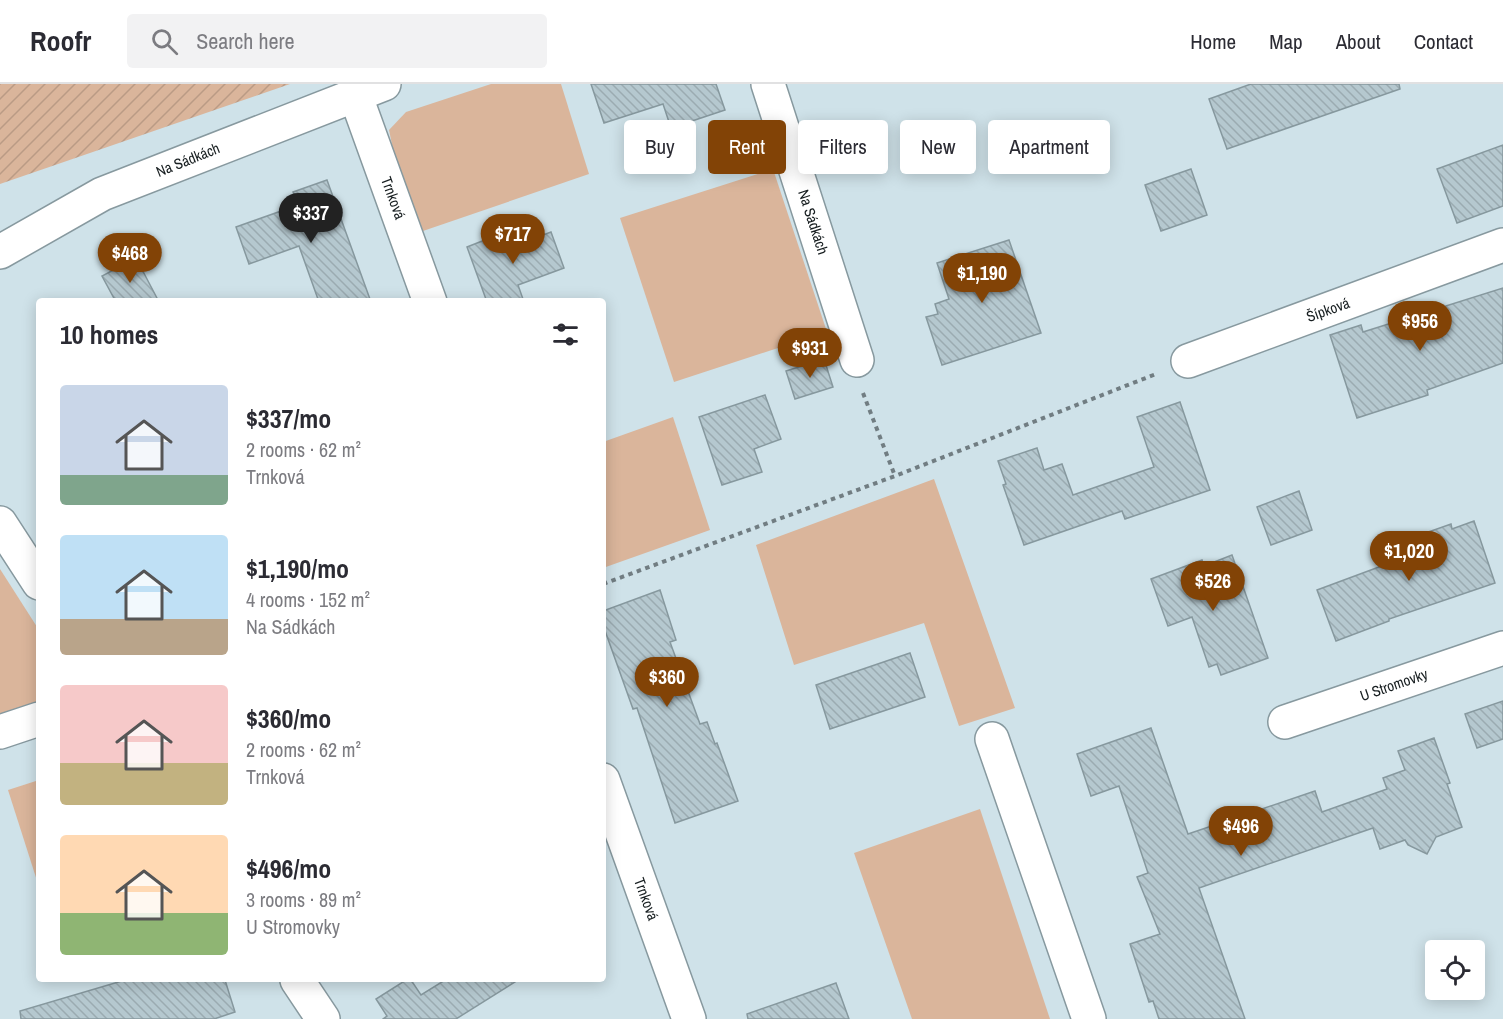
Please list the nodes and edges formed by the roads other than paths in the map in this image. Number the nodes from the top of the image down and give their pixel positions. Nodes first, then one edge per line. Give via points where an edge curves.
1 (768, 84) edge
2 (370, 89) edge
3 (1503, 245) edge
4 (0, 252) edge
5 (429, 298) edge
6 (1188, 361) road end
7 (859, 375) road end
8 (0, 523) edge
9 (36, 578) edge
10 (1503, 648) edge
11 (36, 720) edge
12 (1285, 722) dead end
13 (0, 732) edge
14 (992, 739) dead end
15 (606, 788) edge
16 (298, 982) edge
17 (323, 1019) edge
18 (689, 1019) edge
19 (1089, 1019) edge

1 - 7 street, Na Sádkách
2 - 4 street, Na Sádkách via 102,194
2 - 5 street, Trnková
3 - 6 street, Šípková
8 - 9 street
10 - 12 street, U Stromovky
11 - 13 street
14 - 19 street
15 - 18 street, Trnková
16 - 17 street

